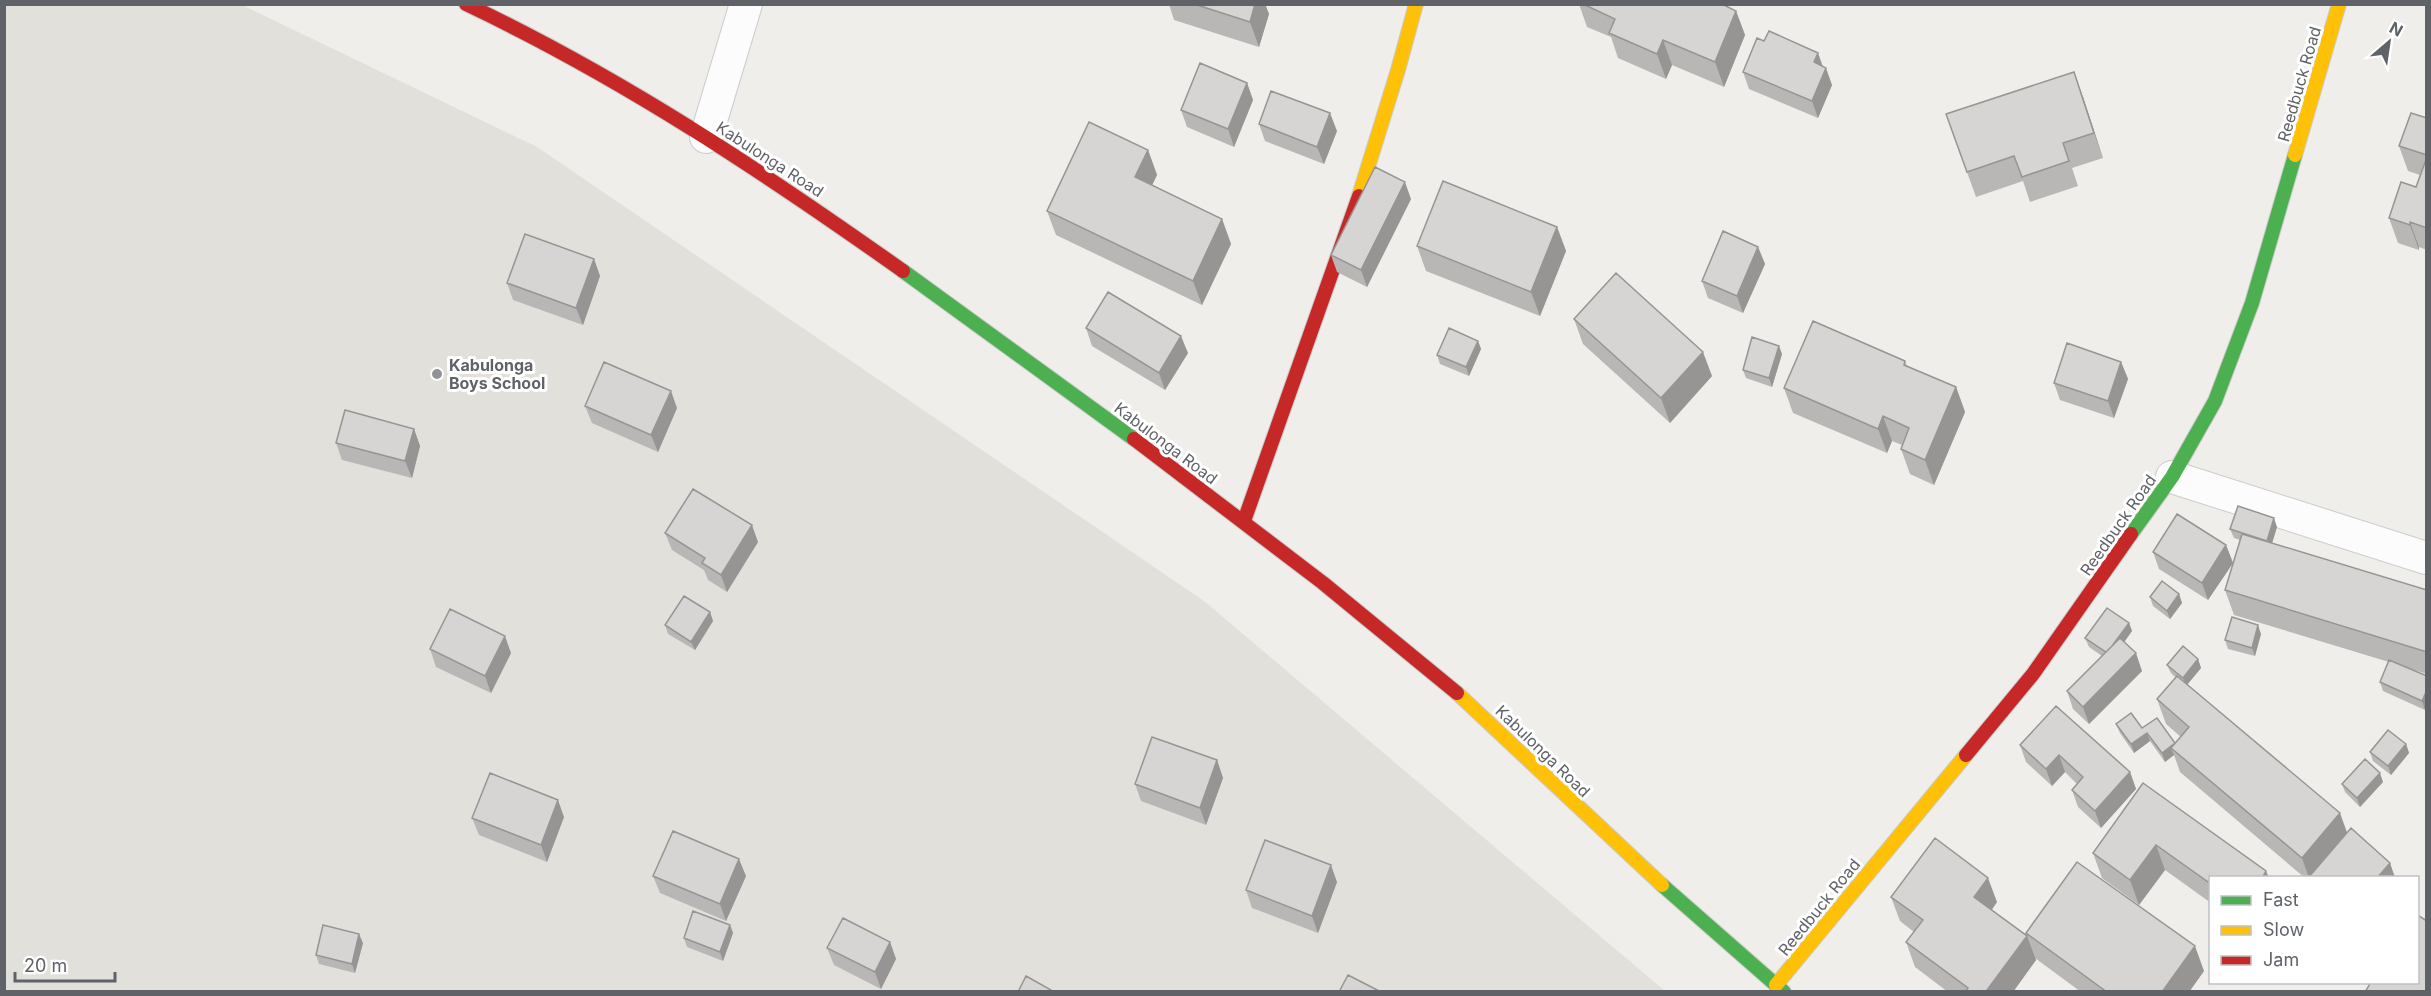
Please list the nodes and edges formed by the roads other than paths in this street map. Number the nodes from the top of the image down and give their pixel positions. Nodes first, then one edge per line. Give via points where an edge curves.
1 (466, 4) edge
2 (746, 4) edge
3 (1416, 4) edge
4 (2339, 4) edge
5 (706, 137) junction
6 (2172, 477) junction
7 (1244, 521) junction
8 (2427, 558) edge
9 (1780, 988) edge

1 - 5 street, Kabulonga Road via 599,73
2 - 5 street
3 - 7 street via 1339,258
4 - 6 street, Reedbuck Road via 2252,303 2215,401
5 - 7 street, Kabulonga Road via 964,313
6 - 8 street
6 - 9 street, Reedbuck Road via 2033,674
7 - 9 street, Kabulonga Road via 1491,723 1616,844

